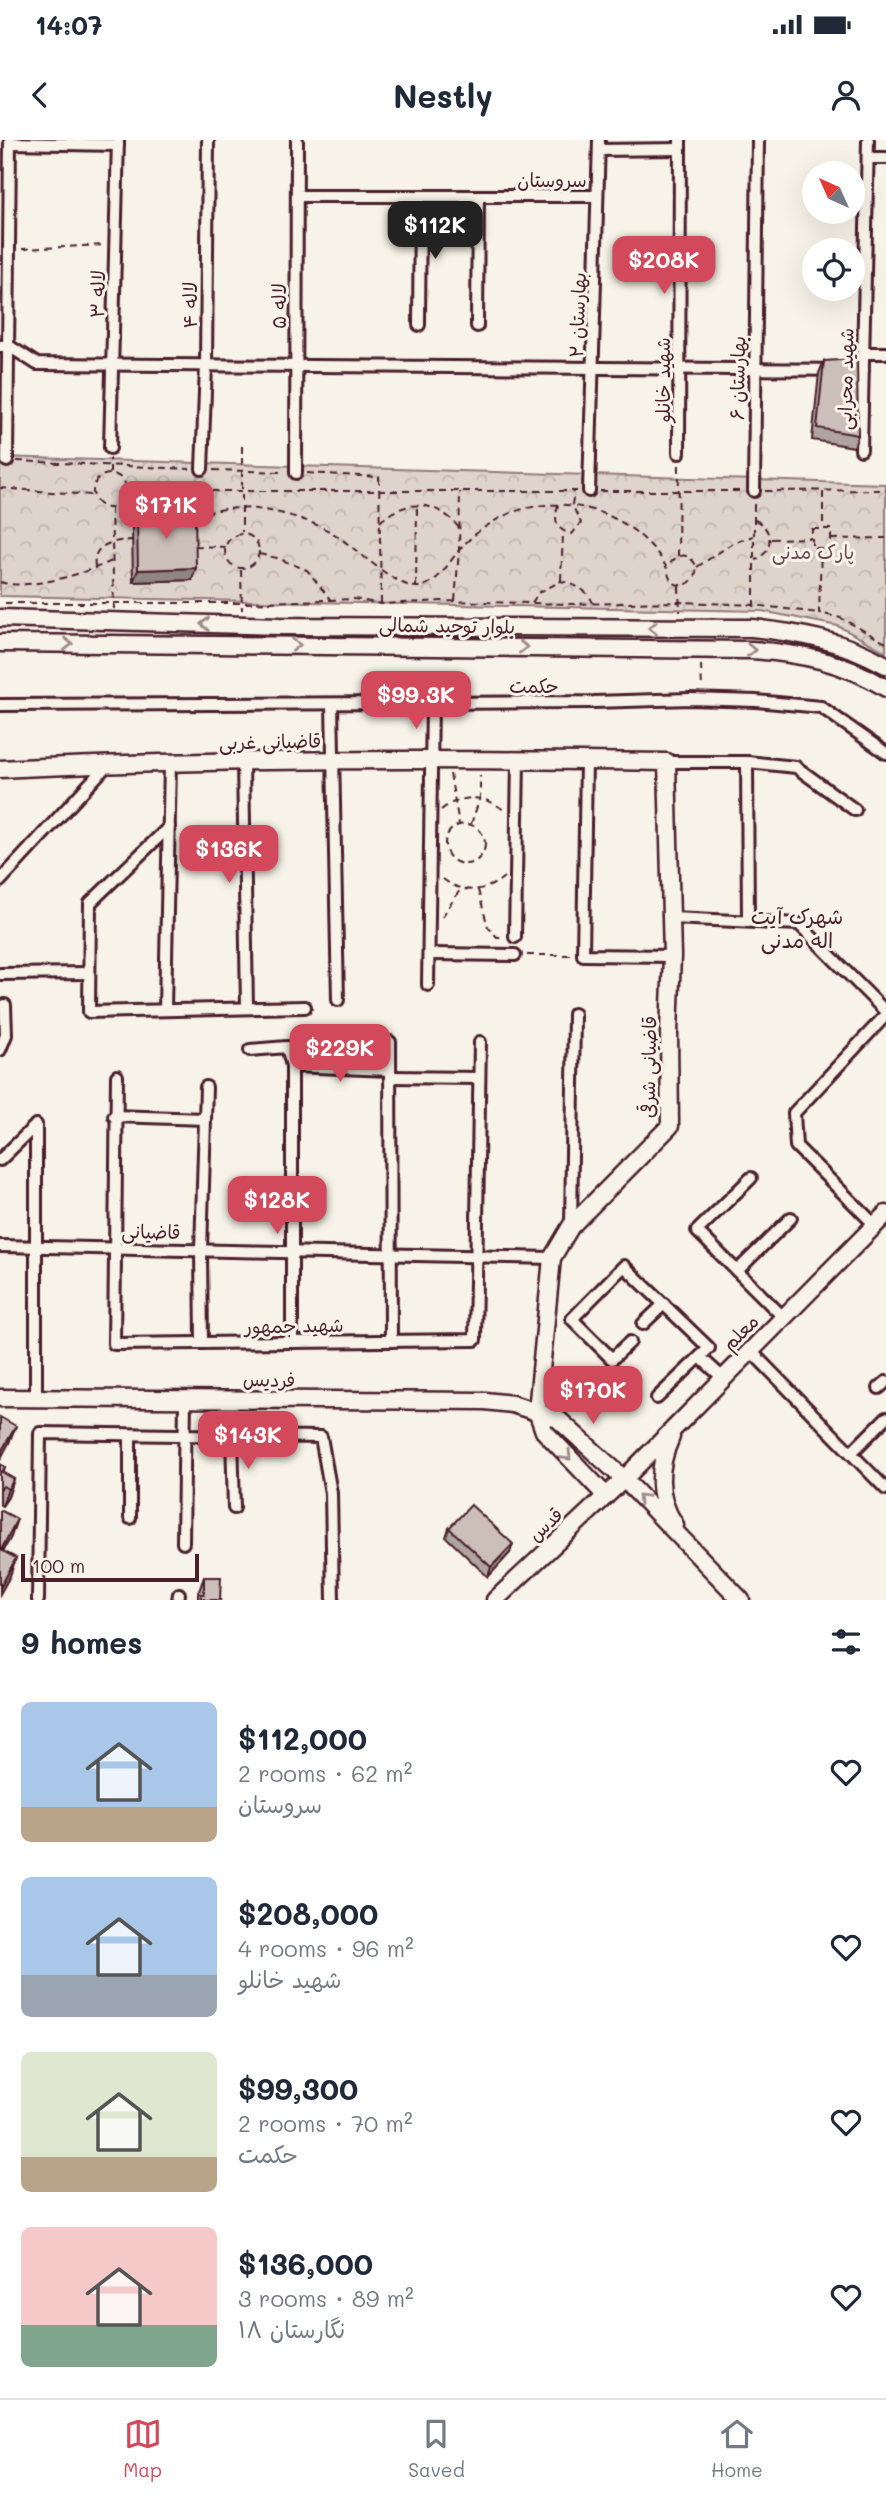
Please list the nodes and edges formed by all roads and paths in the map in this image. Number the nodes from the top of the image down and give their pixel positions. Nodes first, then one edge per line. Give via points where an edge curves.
1 (208, 140) edge
2 (297, 140) edge
3 (758, 140) edge
4 (868, 140) edge
5 (10, 142) edge
6 (118, 143) edge
7 (599, 145) edge
8 (680, 145) edge
9 (868, 158) junction
10 (886, 158) edge
11 (297, 196) junction
12 (420, 196) junction
13 (478, 196) junction
14 (597, 196) junction
15 (116, 244) junction
16 (9, 249) junction
17 (419, 325) dead end
18 (477, 326) dead end
19 (4, 346) edge
20 (886, 353) edge
21 (863, 354) junction
22 (112, 365) junction
23 (206, 366) junction
24 (296, 366) junction
25 (593, 368) junction
26 (679, 369) junction
27 (755, 369) junction
28 (863, 370) junction
29 (242, 446) dead end
30 (110, 448) joint
31 (861, 450) dead end
32 (679, 453) joint
33 (7, 461) joint
34 (110, 465) junction
35 (202, 469) junction
36 (241, 471) junction
37 (296, 473) junction
38 (110, 475) junction
39 (0, 488) edge
40 (886, 490) edge
41 (127, 491) junction
42 (242, 491) junction
43 (379, 491) junction
44 (460, 491) junction
45 (574, 491) junction
46 (589, 491) junction
47 (678, 491) junction
48 (754, 491) junction
49 (822, 491) junction
50 (93, 495) junction
51 (559, 504) junction
52 (417, 505) junction
53 (572, 505) junction
54 (111, 508) junction
55 (242, 508) junction
56 (754, 519) junction
57 (380, 523) junction
58 (190, 524) edge
59 (460, 529) junction
60 (823, 529) junction
61 (563, 532) junction
62 (242, 534) junction
63 (754, 536) junction
64 (770, 538) junction
65 (812, 538) junction
66 (886, 538) edge
67 (831, 539) junction
68 (132, 540) dead end
69 (112, 541) junction
70 (191, 546) edge
71 (226, 547) junction
72 (821, 548) junction
73 (459, 550) junction
74 (259, 554) junction
75 (678, 556) junction
76 (754, 561) junction
77 (112, 562) junction
78 (241, 568) junction
79 (381, 568) junction
80 (667, 568) junction
81 (696, 568) junction
82 (96, 569) junction
83 (561, 580) junction
84 (0, 582) edge
85 (679, 585) junction
86 (416, 587) junction
87 (330, 600) junction
88 (455, 601) junction
89 (680, 602) junction
90 (0, 603) edge
91 (114, 603) junction
92 (242, 603) junction
93 (531, 603) junction
94 (381, 604) junction
95 (593, 604) junction
96 (754, 604) junction
97 (754, 611) dead end
98 (819, 613) junction
99 (0, 618) edge
100 (114, 621) junction
101 (242, 625) junction
102 (680, 629) junction
103 (0, 643) edge
104 (886, 643) edge
105 (701, 649) junction
106 (886, 665) edge
107 (886, 688) edge
108 (702, 699) junction
109 (432, 703) junction
110 (332, 704) junction
111 (0, 705) edge
112 (886, 753) edge
113 (432, 759) junction
114 (451, 760) junction
115 (480, 760) junction
116 (518, 760) junction
117 (333, 761) junction
118 (586, 761) junction
119 (243, 762) junction
120 (667, 762) junction
121 (747, 762) junction
122 (170, 763) junction
123 (108, 764) junction
124 (0, 769) edge
125 (480, 798) junction
126 (454, 802) junction
127 (855, 810) dead end
128 (460, 825) junction
129 (471, 825) junction
130 (431, 826) junction
131 (169, 827) junction
132 (517, 830) junction
133 (516, 858) junction
134 (430, 861) junction
135 (0, 881) edge
136 (461, 889) junction
137 (478, 890) junction
138 (672, 918) junction
139 (748, 921) junction
140 (429, 929) junction
141 (515, 937) joint
142 (429, 954) junction
143 (515, 955) joint
144 (583, 956) junction
145 (673, 956) junction
146 (89, 973) junction
147 (0, 974) edge
148 (428, 985) dead end
149 (338, 1000) dead end
150 (5, 1005) dead end
151 (305, 1006) dead end
152 (247, 1008) junction
153 (165, 1009) junction
154 (886, 1013) edge
155 (574, 1014) dead end
156 (390, 1042) dead end
157 (480, 1042) dead end
158 (0, 1050) edge
159 (250, 1050) dead end
160 (292, 1066) junction
161 (390, 1073) junction
162 (117, 1076) dead end
163 (479, 1078) junction
164 (206, 1087) dead end
165 (114, 1116) junction
166 (205, 1119) junction
167 (0, 1160) edge
168 (751, 1178) dead end
169 (791, 1217) dead end
170 (881, 1219) edge
171 (571, 1226) junction
172 (0, 1246) edge
173 (36, 1246) junction
174 (113, 1248) junction
175 (201, 1250) junction
176 (291, 1252) junction
177 (390, 1255) junction
178 (475, 1256) junction
179 (552, 1258) junction
180 (737, 1271) junction
181 (664, 1304) junction
182 (784, 1318) junction
183 (643, 1324) dead end
184 (391, 1341) junction
185 (292, 1342) junction
186 (631, 1342) dead end
187 (202, 1343) junction
188 (751, 1352) junction
189 (700, 1357) junction
190 (724, 1379) junction
191 (0, 1398) edge
192 (657, 1398) dead end
193 (36, 1399) junction
194 (185, 1400) junction
195 (537, 1411) junction
196 (886, 1418) edge
197 (677, 1425) junction
198 (130, 1435) junction
199 (184, 1436) junction
200 (232, 1436) junction
201 (851, 1452) junction
202 (624, 1479) junction
203 (885, 1485) edge
204 (606, 1496) junction
205 (234, 1508) dead end
206 (130, 1518) dead end
207 (678, 1536) junction
208 (183, 1543) dead end
209 (38, 1600) edge
210 (333, 1600) edge
211 (495, 1600) edge
212 (741, 1600) edge

1 - 23 street, لاله ۴
2 - 11 street, لاله ۵
3 - 27 street, بهارستان ۶
4 - 9 street, شهید محرابی
5 - 6 street
5 - 16 street
6 - 15 street, لاله ۳
7 - 8 street
7 - 14 street, بهارستان ۲
8 - 26 street, شهید خانلو
9 - 10 street
9 - 21 street, شهید محرابی
11 - 12 street, سروستان
11 - 24 street, لاله ۵
12 - 13 street, سروستان
12 - 17 street
13 - 14 street, سروستان
13 - 18 street
14 - 25 street, بهارستان ۲
15 - 16 path
15 - 22 street, لاله ۳
16 - 19 street
19 - 22 street via 37,364
19 - 33 street
20 - 21 street
21 - 28 street, شهید محرابی
22 - 23 street
22 - 30 street, لاله ۳
23 - 24 street
23 - 35 street, لاله ۴
24 - 25 street
24 - 37 street, لاله ۵
25 - 26 street
25 - 46 street, بهارستان ۲
26 - 27 street
26 - 32 street, شهید خانلو
27 - 28 street
27 - 48 street, بهارستان ۶
28 - 31 street, شهید محرابی
29 - 36 path
30 - 34 path
32 - 47 path
33 - 34 path
34 - 35 path
34 - 38 path
35 - 36 path
36 - 37 path
36 - 42 path
37 - 43 path via 379,477
38 - 41 path via 120,478
38 - 50 path via 98,479
39 - 50 path
40 - 49 path
41 - 42 path
41 - 54 path via 124,501
42 - 43 path
42 - 55 path
43 - 44 path
43 - 57 path
44 - 45 path
44 - 59 path
45 - 46 path
45 - 53 path
46 - 47 path
47 - 48 path
47 - 75 path
48 - 49 path
48 - 56 path
49 - 60 path
50 - 54 path via 100,505
51 - 53 path
51 - 61 path via 555,516
51 - 73 path via 504,516
52 - 57 path via 397,509
52 - 59 path via 442,511
52 - 86 path
53 - 61 path via 581,523 572,534
53 - 80 path via 596,510 629,527 657,552
54 - 69 path
55 - 58 path via 206,512
55 - 62 path
55 - 79 path via 295,518 328,531
56 - 63 path
56 - 64 path via 765,526
57 - 79 path
59 - 73 path
60 - 65 path via 812,529
60 - 67 path via 831,528
61 - 83 path
62 - 71 path via 232,537
62 - 74 path via 256,541
63 - 76 path
63 - 81 path via 733,543
64 - 65 path
64 - 76 path via 763,557
65 - 72 path via 812,548
66 - 67 path
67 - 72 path via 831,548
68 - 69 path
69 - 77 path
69 - 82 path via 96,553
70 - 71 path
71 - 78 path via 227,558
72 - 98 path
73 - 86 path via 433,582
73 - 88 path
74 - 78 path via 251,565
74 - 87 path via 307,570
75 - 80 path
75 - 81 path via 693,560
76 - 96 path
77 - 82 path
77 - 91 path
78 - 92 path
79 - 86 path via 403,584
79 - 94 path
80 - 85 path via 672,582
81 - 85 path via 688,584
82 - 84 path via 13,586
83 - 93 path via 538,593
83 - 95 path via 575,584
85 - 89 path
87 - 92 path
87 - 94 path
88 - 93 path
88 - 94 path
89 - 95 path
89 - 96 path
89 - 102 path
90 - 91 path
91 - 92 path
91 - 100 path
92 - 101 path
93 - 95 path
96 - 97 path
96 - 98 path
98 - 104 path via 841,618
99 - 100 street, بلوار توحید شمالی
101 -> 100 street, بلوار توحید شمالی
102 -> 101 street, بلوار توحید شمالی
102 - 106 street, بلوار توحید شمالی via 798,633 836,643
103 -> 105 street, بلوار توحید شمالی
105 -> 107 street, بلوار توحید شمالی via 792,652 852,670
105 - 108 path
108 - 109 street, حکمت
108 - 112 street, حکمت via 821,707
109 - 110 street, حکمت
109 - 113 street
110 - 111 street, حکمت
110 - 117 street
113 - 114 street, قاضیانی غربی
113 - 117 street, قاضیانی غربی
113 - 130 street
114 - 115 street, قاضیانی غربی
114 - 126 path
115 - 116 street, قاضیانی غربی
115 - 125 path
116 - 118 street, قاضیانی غربی
116 - 132 street
117 - 119 street, قاضیانی غربی
117 - 149 street
118 - 120 street, قاضیانی غربی
118 - 144 street
119 - 122 street, قاضیانی غربی
119 - 152 street
120 - 121 street
120 - 138 street, قاضیانی شرقی
121 - 127 street via 796,767
121 - 139 street
122 - 123 street, قاضیانی غربی
122 - 131 street
123 - 124 street, قاضیانی غربی
123 - 135 street
125 - 126 path
125 - 129 path
125 - 132 path via 503,809
126 - 128 path
126 - 130 path via 440,811
128 - 129 path
128 - 129 path via 450,831 446,847 451,857 466,864 477,860 485,846 480,831
130 - 134 street
131 - 146 street via 90,903
131 - 153 street
132 - 133 street
133 - 137 path via 502,880
133 - 141 street
134 - 136 path via 446,881
134 - 140 street
136 - 137 path
136 - 140 path
137 - 141 path via 488,927 497,937
138 - 139 street
138 - 145 street, قاضیانی شرقی
139 - 154 street via 799,924
140 - 142 street
142 - 143 street
142 - 148 street
143 - 144 path
144 - 145 street
145 - 171 street, قاضیانی شرقی via 670,1126
146 - 147 street
146 - 153 street via 89,1012
150 - 158 street via 6,1035
151 - 152 street
152 - 153 street
154 - 170 street via 794,1113 796,1146
155 - 171 street
156 - 161 street
157 - 163 street
159 - 160 street via 287,1047
160 - 161 street
160 - 176 street
161 - 163 street
161 - 177 street
162 - 165 street
163 - 178 street
164 - 166 street
165 - 166 street
165 - 174 street
166 - 175 street
167 - 173 street via 36,1125
168 - 180 street via 697,1231
169 - 180 street
170 - 182 street, معلم
171 - 179 street, قاضیانی شرقی
172 - 173 street, قاضیانی
173 - 174 street, قاضیانی
173 - 193 street
174 - 175 street, قاضیانی
174 - 187 street, شهید جمهور via 114,1344
175 - 176 street, قاضیانی
175 - 187 street
176 - 177 street, قاضیانی
176 - 185 street
177 - 178 street, قاضیانی
177 - 184 street
178 - 179 street, قاضیانی
178 - 184 street, شهید جمهور via 475,1340
179 - 195 street, قاضیانی شرقی
180 - 182 street
181 - 183 street
181 - 186 street via 624,1266 572,1319 612,1359
181 - 189 street via 709,1348
182 - 188 street, معلم
184 - 185 street, شهید جمهور
185 - 187 street, شهید جمهور
188 - 190 street, معلم
188 - 201 street
189 - 190 street
189 - 192 street
190 - 197 street, معلم
191 - 193 street, فردیس
193 - 194 street, فردیس
194 - 195 street, فردیس via 485,1401
194 - 199 street
195 - 202 street, فردیس via 558,1419
195 -> 204 street via 544,1431
196 - 201 street
197 - 202 street, معلم
197 - 207 street via 662,1460 661,1487
198 - 199 street
198 - 206 street
198 - 209 street via 40,1433
199 - 200 street
199 - 208 street
200 - 205 street
200 - 210 street via 321,1437 331,1493
201 - 203 street
202 - 204 street, قدس
207 -> 202 street, فردیس
204 - 211 street, قدس
207 - 212 street, فردیس

